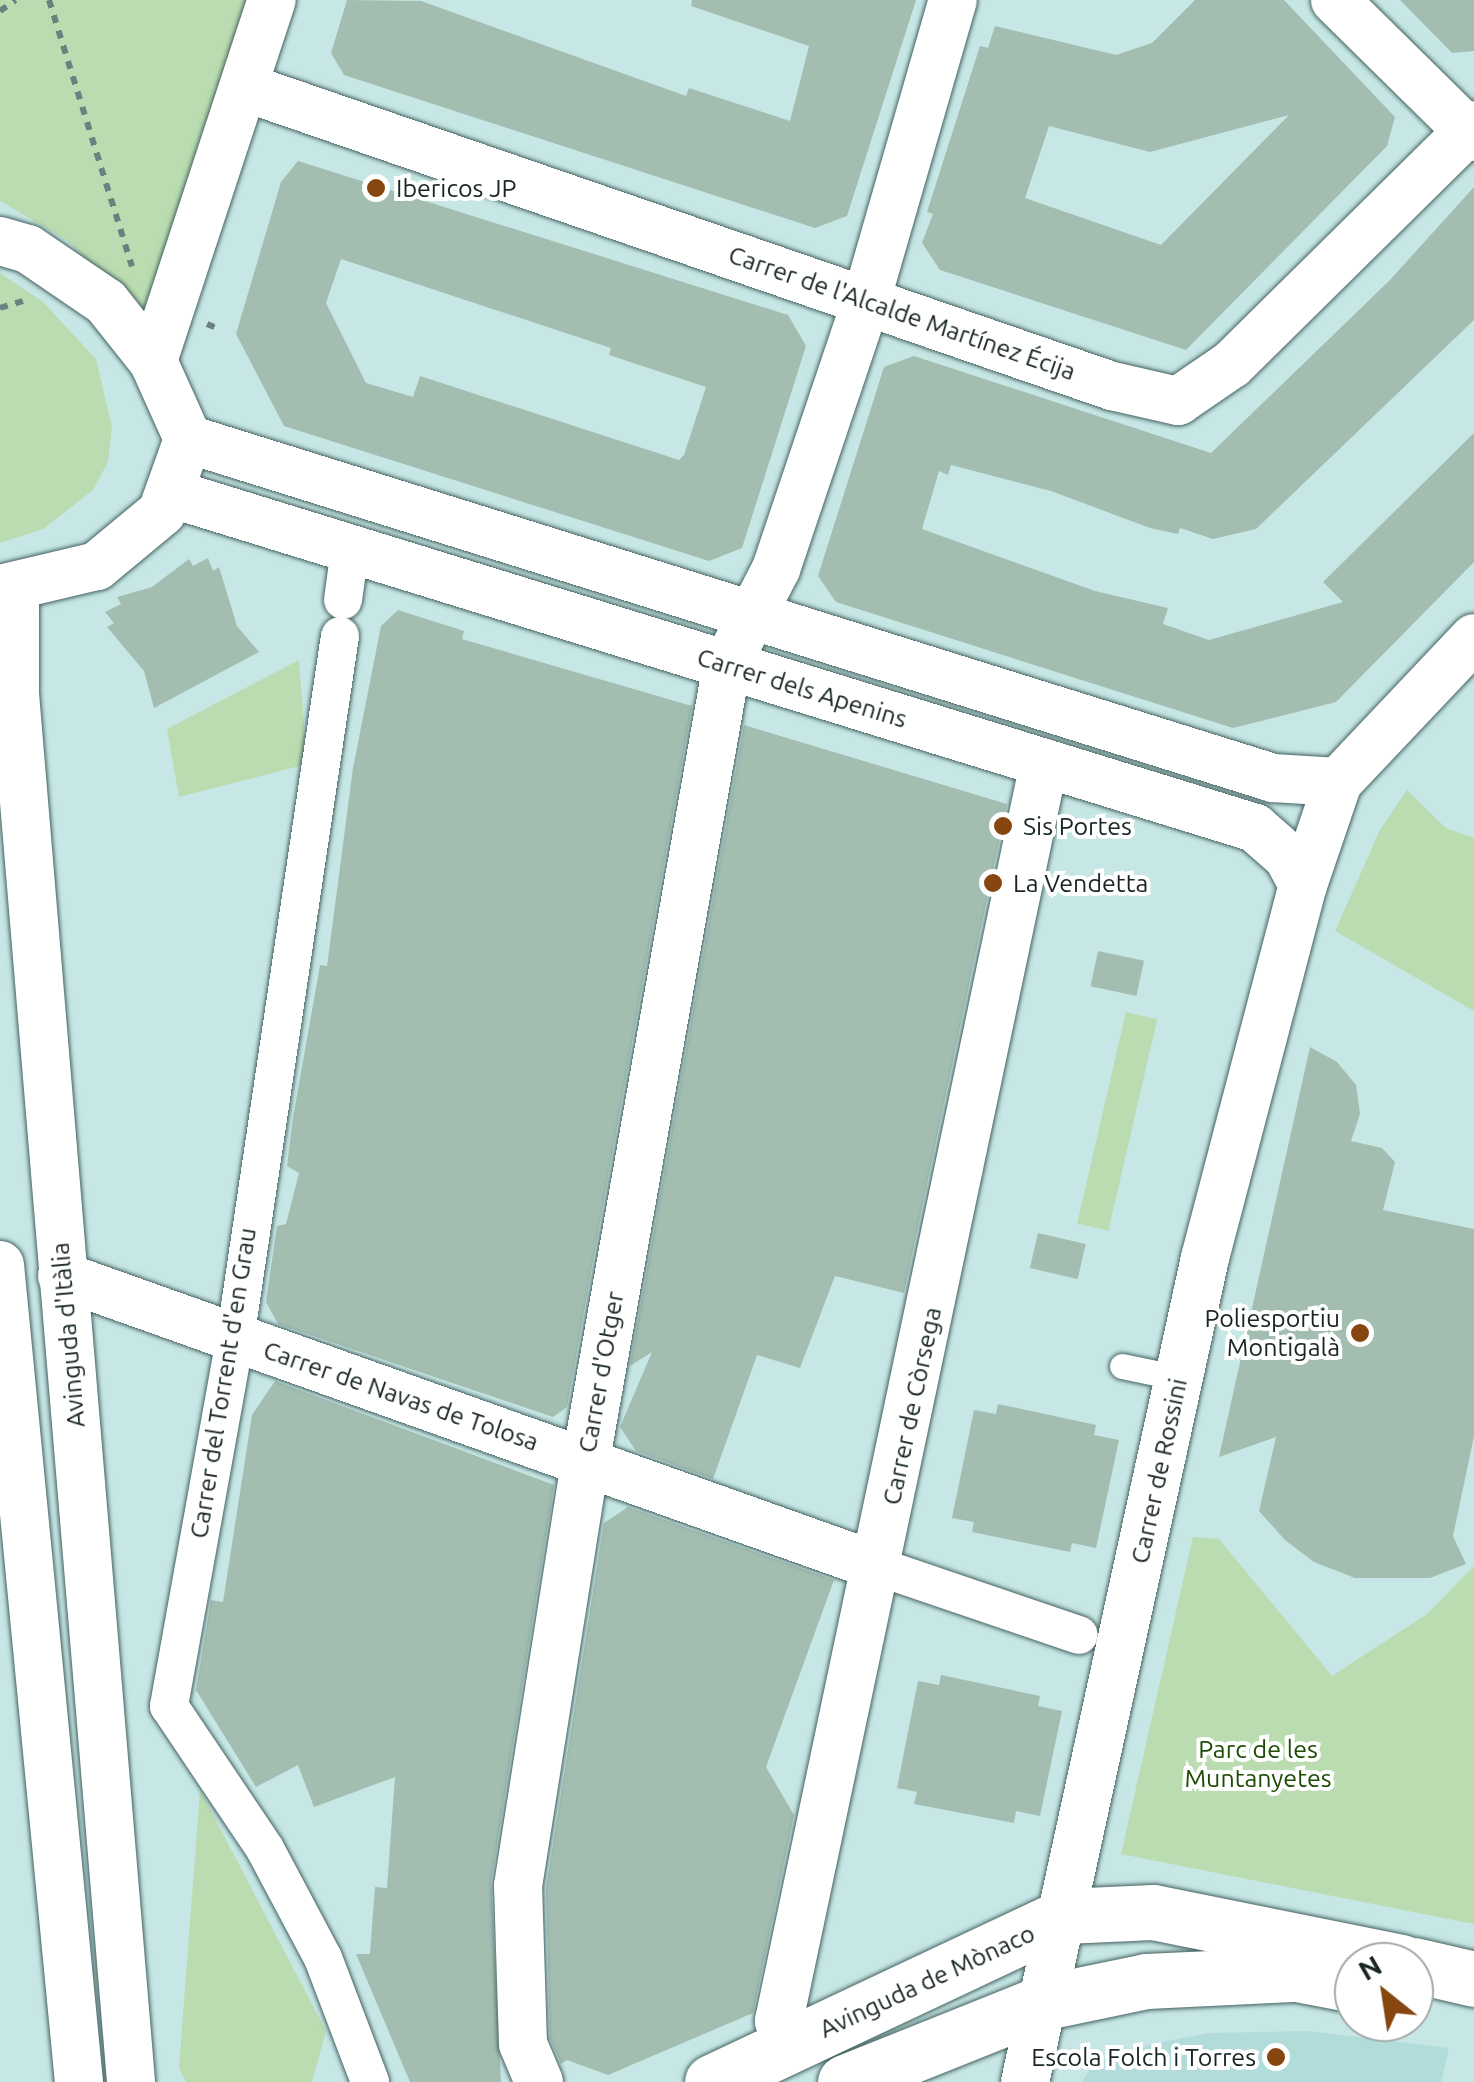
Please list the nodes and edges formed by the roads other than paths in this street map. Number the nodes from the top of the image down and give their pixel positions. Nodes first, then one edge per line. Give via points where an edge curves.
1 (272, 0) edge
2 (953, 0) edge
3 (1334, 0) edge
4 (244, 87) junction
5 (1472, 131) edge
6 (0, 241) edge
7 (866, 300) junction
8 (153, 361) junction
9 (188, 439) junction
10 (173, 494) junction
11 (350, 549) junction
12 (7, 588) edge
13 (757, 615) junction
14 (1474, 638) edge
15 (727, 664) junction
16 (1044, 764) junction
17 (1338, 782) junction
18 (1302, 885) junction
19 (0, 1265) edge
20 (62, 1276) junction
21 (235, 1339) junction
22 (1122, 1366) dead end
23 (1180, 1378) junction
24 (586, 1460) junction
25 (879, 1567) junction
26 (1079, 1635) dead end
27 (1064, 1916) junction
28 (1334, 1948) edge
29 (1434, 1969) edge
30 (1474, 1978) edge
31 (1334, 1981) edge
32 (1434, 2001) edge
33 (1045, 2002) junction
34 (1474, 2008) edge
35 (782, 2063) edge
36 (78, 2082) edge
37 (130, 2082) edge
38 (370, 2082) edge
39 (539, 2082) edge
40 (712, 2082) edge
41 (846, 2082) edge
42 (1025, 2082) edge

1 - 4 street
2 - 7 street
3 - 5 street
4 - 7 street, Carrer de l'Alcalde Martínez Écija
4 - 8 street
5 - 7 street, Carrer de l'Alcalde Martínez Écija via 1232,364 1178,401 1112,386
6 - 8 street via 28,249 106,302
7 - 13 street
8 - 9 street
9 - 10 street
9 - 13 street
10 - 11 street, Carrer dels Apenins
10 - 12 street via 162,512 97,566
11 - 15 street, Carrer dels Apenins
11 - 21 street, Carrer del Torrent d'en Grau
12 - 20 street, Avinguda d'Itàlia
13 - 15 street
13 - 17 street via 1273,778
14 - 17 street
15 - 16 street, Carrer dels Apenins
15 - 24 street, Carrer d'Otger
16 - 18 street, Carrer dels Apenins via 1255,828 1288,857
16 - 25 street, Carrer de Còrsega
17 - 18 street
18 - 23 street, Carrer de Rossini
19 - 36 street
20 - 21 street, Carrer de Navas de Tolosa
20 - 37 street, Avinguda d'Itàlia
21 - 24 street, Carrer de Navas de Tolosa
21 - 38 street, Carrer del Torrent d'en Grau via 169,1706 265,1849 323,1958
22 - 23 lane
23 - 27 street, Carrer de Rossini
24 - 25 street, Carrer de Navas de Tolosa
24 - 39 street, Carrer d'Otger via 518,1886 523,2044
25 - 26 street, Carrer de Navas de Tolosa
25 - 35 street, Carrer de Còrsega via 779,2021
27 - 28 street via 1153,1912
27 - 33 street, Carrer de Rossini
27 - 35 street, Avinguda de Mònaco
29 - 30 street
31 - 33 street via 1297,1974 1146,1981
32 - 34 street
33 - 41 street
33 - 42 street, Carrer de Rossini
35 - 40 street, Avinguda de Mònaco

